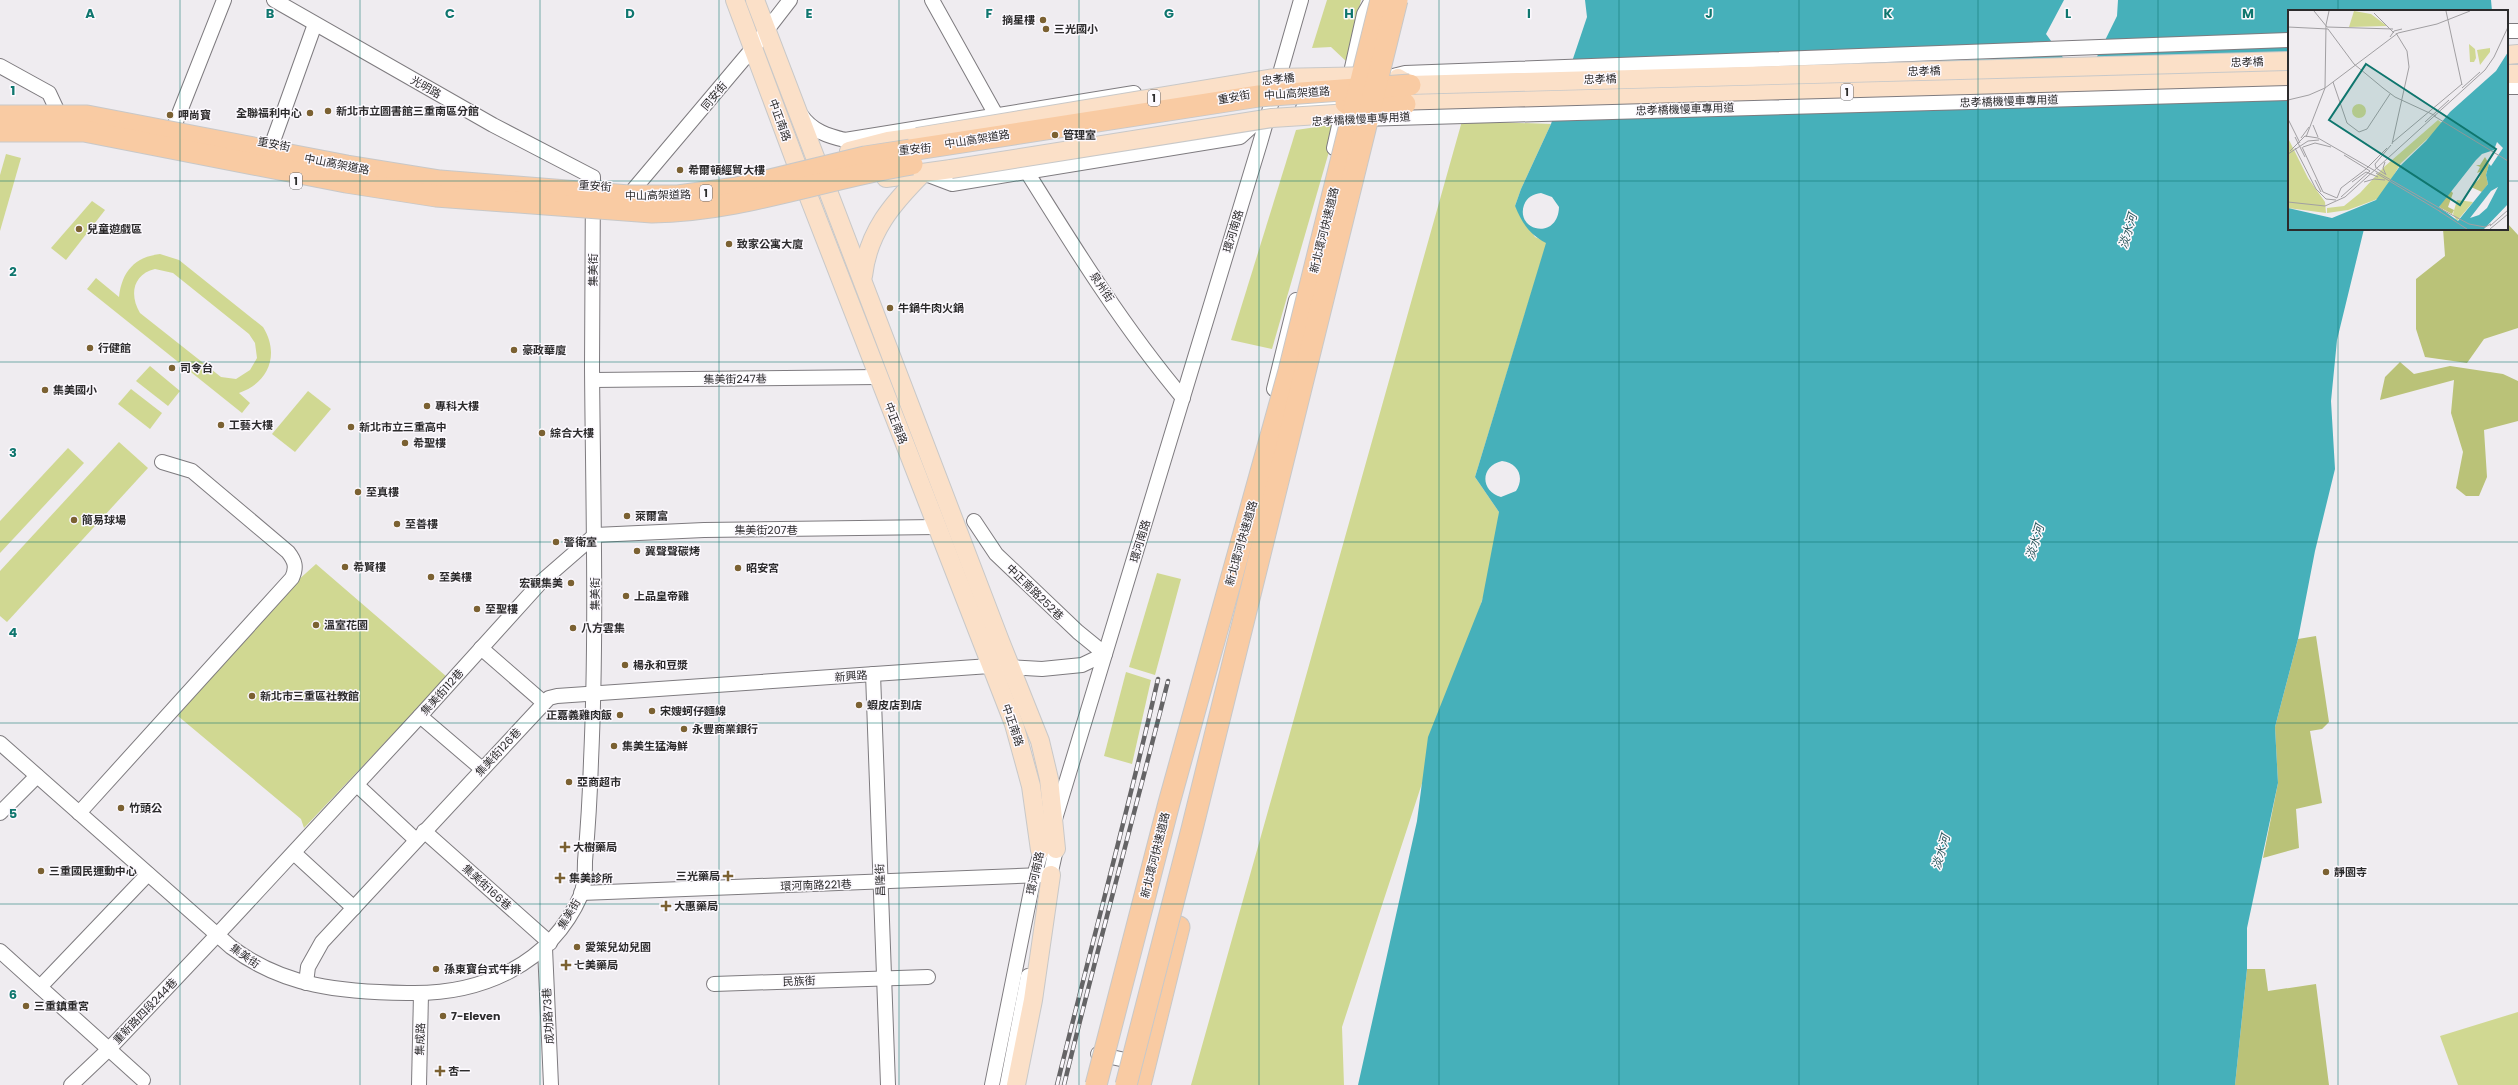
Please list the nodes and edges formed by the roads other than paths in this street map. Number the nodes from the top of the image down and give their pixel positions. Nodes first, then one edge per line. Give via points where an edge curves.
1 (224, 0) edge
2 (274, 0) edge
3 (735, 0) edge
4 (756, 0) edge
5 (790, 0) edge
6 (932, 0) edge
7 (1301, 0) edge
8 (1375, 0) edge
9 (1397, 0) edge
10 (315, 24) junction
11 (766, 28) junction
12 (2518, 30) edge
13 (2508, 31) edge
14 (2288, 40) edge
15 (753, 48) junction
16 (2518, 54) edge
17 (2508, 55) edge
18 (2288, 61) edge
19 (0, 66) edge
20 (2288, 80) edge
21 (1177, 87) junction
22 (1403, 88) junction
23 (1275, 90) junction
24 (2288, 93) edge
25 (1345, 96) junction
26 (1371, 97) junction
27 (1180, 106) junction
28 (56, 108) junction
29 (0, 109) edge
30 (1270, 110) junction
31 (799, 112) junction
32 (996, 115) junction
33 (0, 116) edge
34 (175, 124) junction
35 (1183, 124) junction
36 (0, 131) edge
37 (0, 140) edge
38 (272, 144) junction
39 (1186, 145) junction
40 (848, 146) junction
41 (1083, 147) junction
42 (817, 160) junction
43 (796, 165) junction
44 (1027, 172) junction
45 (256, 173) junction
46 (923, 173) junction
47 (869, 181) junction
48 (593, 185) junction
49 (634, 189) junction
50 (828, 189) junction
51 (808, 195) junction
52 (593, 217) junction
53 (862, 279) junction
54 (878, 377) junction
55 (592, 380) junction
56 (1183, 398) junction
57 (162, 462) dead end
58 (974, 521) dead end
59 (936, 527) junction
60 (595, 535) junction
61 (481, 648) junction
62 (1105, 654) junction
63 (990, 666) junction
64 (1010, 667) junction
65 (873, 674) junction
66 (594, 694) junction
67 (543, 702) junction
68 (420, 716) junction
69 (0, 744) edge
70 (482, 769) junction
71 (37, 776) junction
72 (357, 785) junction
73 (0, 813) edge
74 (79, 813) junction
75 (1055, 819) junction
76 (1192, 829) junction
77 (420, 835) junction
78 (1048, 850) junction
79 (294, 852) junction
80 (148, 874) junction
81 (1042, 875) junction
82 (880, 882) junction
83 (582, 893) junction
84 (354, 908) junction
85 (217, 935) junction
86 (548, 945) junction
87 (0, 951) edge
88 (928, 976) dead end
89 (884, 978) junction
90 (306, 983) junction
91 (714, 984) dead end
92 (40, 987) junction
93 (421, 994) junction
94 (109, 1049) junction
95 (1098, 1054) junction
96 (1134, 1062) junction
97 (143, 1080) dead end
98 (71, 1085) edge
99 (419, 1085) edge
100 (551, 1085) edge
101 (888, 1085) edge
102 (992, 1085) edge
103 (1007, 1085) edge
104 (1016, 1085) edge
105 (1090, 1085) edge
106 (1096, 1085) edge
107 (1111, 1085) edge
108 (1127, 1085) edge
109 (1140, 1085) edge

1 - 34 street
2 - 10 street, 光明路
3 - 15 main road, 中正南路
4 - 11 main road, 中正南路
5 - 11 street, 同安街
6 - 32 street
7 - 23 street, 環河南路
8 - 25 street via 1364,14
8 - 26 highway via 1377,15 1369,55
8 - 106 highway, 新北環河快速道路, bridge via 1289,371 1169,803
9 - 26 street
9 - 76 highway, 新北環河快速道路, bridge
10 - 38 street
10 - 48 street, 光明路 via 493,125 593,176
11 - 15 street, 同安街
11 - 31 main road, 中正南路
12 - 13 street
14 - 22 street via 1405,73
15 - 43 main road, 中正南路
15 - 49 street, 同安街
16 - 17 main road
18 - 22 main road, 忠孝橋 / 1
19 - 28 street via 49,93
20 - 22 main road, 忠孝橋 / 1
21 - 23 street, 重安街 via 1259,75
21 - 27 street
21 - 32 street, 重安街
22 - 33 highway, 中山高架道路 / 1, bridge via 1289,92 1251,97 865,157 737,188 678,196 629,196 440,181 347,166 88,116
22 - 36 highway, 中山高架道路 / 1, bridge via 888,168 736,203 676,212 628,211 436,196 346,182 84,131
22 - 40 main road, 忠孝橋 / 1, bridge via 1275,78
22 - 41 main road, 忠孝橋 / 1, bridge via 1365,112 1272,118
23 - 25 street, 重安街 via 1319,87
23 - 27 street, 重安街
23 - 30 street, 環河南路
24 - 41 street, 忠孝橋機慢車專用道, bridge via 1386,117 1270,125 1108,151
25 - 26 street, 重安街
25 - 30 street, 重安街 via 1321,106
25 - 95 street via 1266,420
26 - 96 street via 1285,477
26 - 107 highway
27 - 35 street
27 - 40 street, 重安街 via 915,151
28 - 29 main road, 重安街 / 1
28 - 34 main road, 重安街 / 1 via 90,109
30 - 35 street, 重安街
30 - 39 street, 重安街 via 1240,137
30 - 56 street, 環河南路
31 - 40 street, 重安街 via 816,130
31 - 42 main road, 中正南路
32 - 40 street, 重安街
34 - 38 main road, 重安街 / 1
35 - 39 street
35 - 47 street, 重安街 via 899,169
37 - 45 main road, 重安街 / 1 via 84,140
38 - 45 street
38 - 48 main road, 重安街 / 1 via 437,172
39 - 44 street, 重安街
40 - 42 main road, 重安街 / 1
41 - 46 main road, 忠孝橋 / 1, bridge
42 - 43 main road, 重安街 / 1
42 - 50 main road, 中正南路
43 - 49 main road, 重安街 / 1 via 685,188
43 - 51 main road, 中正南路
44 - 46 street, 重安街 via 952,184
44 - 56 street, 泉州街 via 1151,358
45 - 52 main road, 重安街 / 1 via 339,191 421,204
46 - 47 main road, 重安街 / 1
46 - 53 main road via 891,205 880,222 865,257
47 - 50 main road, 重安街 / 1
48 - 49 main road, 重安街 / 1
48 - 52 street, 集美街
50 - 51 main road, 重安街 / 1
50 - 53 main road, 中正南路
51 - 52 main road, 重安街 / 1 via 755,209 680,220
51 - 54 main road, 中正南路
52 - 55 street, 集美街
53 - 64 main road, 中正南路
54 - 55 street, 集美街247巷
54 - 59 main road, 中正南路
55 - 60 street, 集美街
56 - 62 street, 環河南路
57 - 74 street via 192,471 288,552 294,560 296,570 292,578
58 - 62 street, 中正南路252巷 via 996,554 1078,632
59 - 60 street, 集美街207巷 via 704,530
59 - 63 main road, 中正南路
60 - 61 street, 集美街112巷 via 541,582
60 - 66 street, 集美街
61 - 67 street
61 - 68 street, 集美街112巷
62 - 64 street, 新興路 via 1082,665 1042,669
62 - 75 street, 環河南路
63 - 64 street, 新興路
63 - 65 street, 新興路
63 - 78 main road, 中正南路 via 1023,755 1036,818
64 - 75 main road, 中正南路 via 1040,740 1050,779
65 - 66 street, 新興路
65 - 82 street, 昌隆街
66 - 67 street, 集美街126巷 via 557,696
66 - 83 street, 集美街 via 588,834
67 - 70 street, 集美街126巷
68 - 70 street
68 - 72 street, 集美街112巷
69 - 71 street, 集美街
70 - 77 street, 集美街126巷
71 - 73 street
71 - 74 street, 集美街
72 - 77 street
72 - 79 street, 集美街112巷
74 - 80 street, 集美街
75 - 78 main road, 中正南路
76 - 108 highway, 新北環河快速道路, bridge
76 - 109 highway, bridge via 1179,927
77 - 84 street, 集美街126巷
77 - 86 street, 集美街166巷
78 - 81 street
79 - 84 street
79 - 85 street, 集美街112巷
80 - 85 street, 集美街
80 - 92 street
81 - 82 street, 環河南路221巷
81 - 102 street, 環河南路
81 - 103 street via 1039,922
81 - 104 main road via 1033,1000
82 - 83 street, 環河南路221巷
82 - 89 street, 昌隆街
83 - 86 street, 集美街
84 - 90 street, 集美街126巷 via 313,955
85 - 90 street, 集美街 via 262,968
85 - 94 street, 重新路四段244巷
86 - 93 street, 集美街 via 507,973 475,985
86 - 100 street, 成功路73巷
87 - 92 street
88 - 89 street, 民族街
89 - 91 street, 民族街
89 - 101 street, 昌隆街
90 - 93 street, 集美街 via 360,992
92 - 94 street
93 - 99 street, 集成路
94 - 97 street
94 - 98 street, 重新路四段244巷
95 - 96 street
95 - 105 street
96 - 108 street

